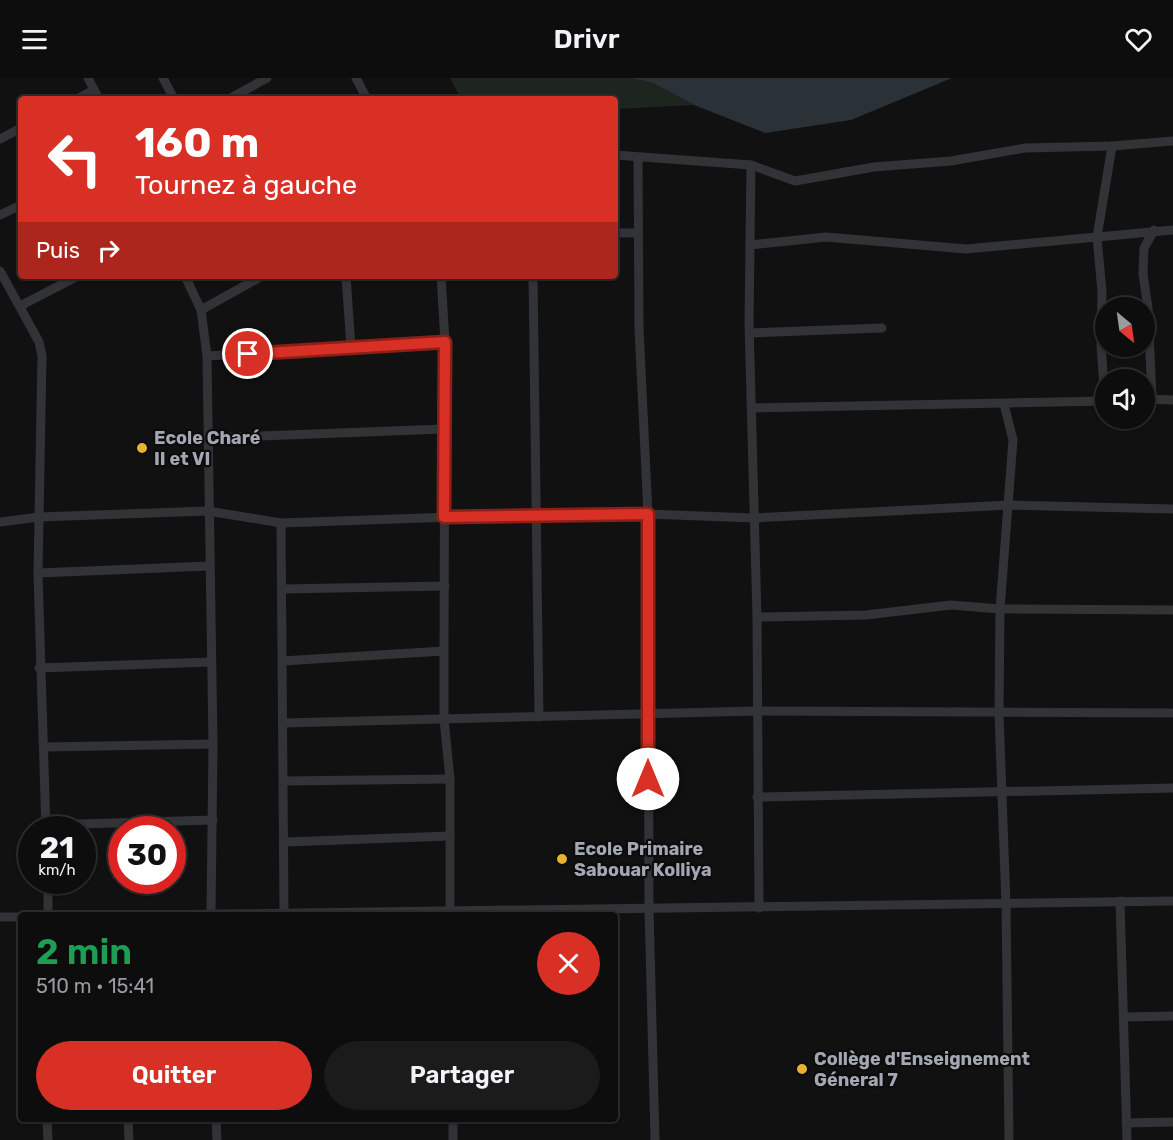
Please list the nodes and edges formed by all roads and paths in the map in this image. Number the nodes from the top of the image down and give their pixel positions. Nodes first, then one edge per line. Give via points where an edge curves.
1 (88, 78) edge
2 (163, 78) edge
3 (267, 78) edge
4 (356, 78) edge
5 (96, 94) edge
6 (172, 96) edge
7 (234, 96) edge
8 (365, 96) edge
9 (18, 130) edge
10 (0, 139) edge
11 (1173, 141) edge
12 (1112, 147) junction
13 (618, 155) edge
14 (638, 158) junction
15 (751, 165) junction
16 (18, 206) edge
17 (0, 215) edge
18 (1154, 230) junction
19 (1173, 230) edge
20 (618, 233) edge
21 (638, 233) junction
22 (1097, 237) junction
23 (750, 245) junction
24 (0, 271) edge
25 (72, 279) edge
26 (186, 279) edge
27 (257, 279) edge
28 (346, 279) edge
29 (441, 279) edge
30 (533, 279) edge
31 (1102, 297) edge
32 (1145, 297) edge
33 (20, 306) junction
34 (201, 310) junction
35 (882, 328) dead end
36 (750, 333) junction
37 (445, 342) junction
38 (351, 348) junction
39 (207, 356) junction
40 (1155, 399) edge
41 (1173, 400) edge
42 (1095, 401) edge
43 (1004, 404) junction
44 (752, 408) junction
45 (444, 429) junction
46 (206, 438) junction
47 (1010, 505) junction
48 (1173, 510) edge
49 (208, 511) junction
50 (538, 514) junction
51 (648, 514) junction
52 (39, 517) junction
53 (444, 517) junction
54 (753, 518) junction
55 (0, 522) edge
56 (281, 523) junction
57 (209, 566) junction
58 (38, 573) junction
59 (445, 586) junction
60 (282, 589) junction
61 (1000, 609) junction
62 (1173, 610) edge
63 (757, 617) junction
64 (444, 651) junction
65 (282, 661) junction
66 (211, 662) junction
67 (39, 668) junction
68 (758, 711) junction
69 (647, 713) junction
70 (1173, 713) edge
71 (999, 714) junction
72 (539, 717) junction
73 (444, 719) junction
74 (283, 723) junction
75 (213, 744) junction
76 (45, 747) junction
77 (450, 779) junction
78 (284, 781) junction
79 (1173, 788) edge
80 (1002, 790) junction
81 (757, 797) junction
82 (46, 816) edge
83 (213, 820) junction
84 (96, 825) edge
85 (450, 836) junction
86 (285, 842) junction
87 (48, 894) edge
88 (1120, 901) junction
89 (1173, 901) edge
90 (1006, 904) junction
91 (759, 908) junction
92 (649, 909) junction
93 (48, 912) edge
94 (211, 912) edge
95 (284, 912) edge
96 (449, 912) edge
97 (499, 912) edge
98 (0, 917) edge
99 (18, 917) edge
100 (1173, 1016) edge
101 (1124, 1017) junction
102 (48, 1122) edge
103 (128, 1122) edge
104 (216, 1122) edge
105 (453, 1122) edge
106 (1173, 1122) edge
107 (1126, 1123) junction
108 (48, 1140) edge
109 (129, 1140) edge
110 (217, 1140) edge
111 (453, 1140) edge
112 (655, 1140) edge
113 (1009, 1140) edge
114 (1127, 1140) edge

1 - 5 street
2 - 6 street
3 - 7 street
4 - 8 street
9 - 10 street
11 - 12 street
12 - 15 street via 1026,148 795,181
12 - 22 street
13 - 14 street
14 - 15 street
14 - 21 street
15 - 23 street
16 - 17 street
18 - 19 street
18 - 22 street
18 - 32 street via 1144,248
20 - 21 street
21 - 51 street
22 - 23 street via 966,249 826,237
22 - 31 street
23 - 36 street
24 - 33 street
25 - 33 street
26 - 34 street
27 - 34 street
28 - 38 street
29 - 37 street
30 - 50 street
33 - 52 street via 42,356
34 - 39 street
35 - 36 street
36 - 44 street
37 - 38 street
37 - 45 street
38 - 39 street
39 - 46 street
40 - 41 street
42 - 43 street
43 - 44 street
43 - 47 street via 1013,440
44 - 54 street
45 - 46 street
45 - 53 street
46 - 49 street
47 - 48 street
47 - 54 street
47 - 61 street
49 - 52 street
49 - 56 street
49 - 57 street
50 - 51 street
50 - 53 street
50 - 72 street
51 - 54 street
51 - 69 street
52 - 55 street
52 - 58 street
53 - 56 street
53 - 59 street
54 - 63 street
56 - 60 street
57 - 58 street
57 - 66 street
58 - 67 street
59 - 60 street
59 - 64 street
60 - 65 street
61 - 62 street
61 - 63 street via 951,605 866,615
61 - 71 street
63 - 68 street
64 - 65 street
64 - 73 street
65 - 74 street
66 - 67 street
66 - 75 street
67 - 76 street
68 - 69 street
68 - 71 street
68 - 81 street
69 - 72 street
69 - 92 street
70 - 71 street
71 - 80 street
72 - 73 street
73 - 74 street
73 - 77 street
74 - 78 street
75 - 76 street
75 - 83 street
76 - 82 street
77 - 78 street
77 - 85 street
78 - 86 street
79 - 80 street
80 - 81 street
80 - 90 street
81 - 91 street
83 - 84 street
83 - 94 street
85 - 86 street
85 - 96 street
86 - 95 street
87 - 93 street
88 - 89 street
88 - 90 street
88 - 101 street
90 - 91 street
90 - 113 street
91 - 92 street
92 - 97 street
92 - 112 street
98 - 99 street
100 - 101 street
101 - 107 street
102 - 108 street
103 - 109 street
104 - 110 street
105 - 111 street
106 - 107 street
107 - 114 street

